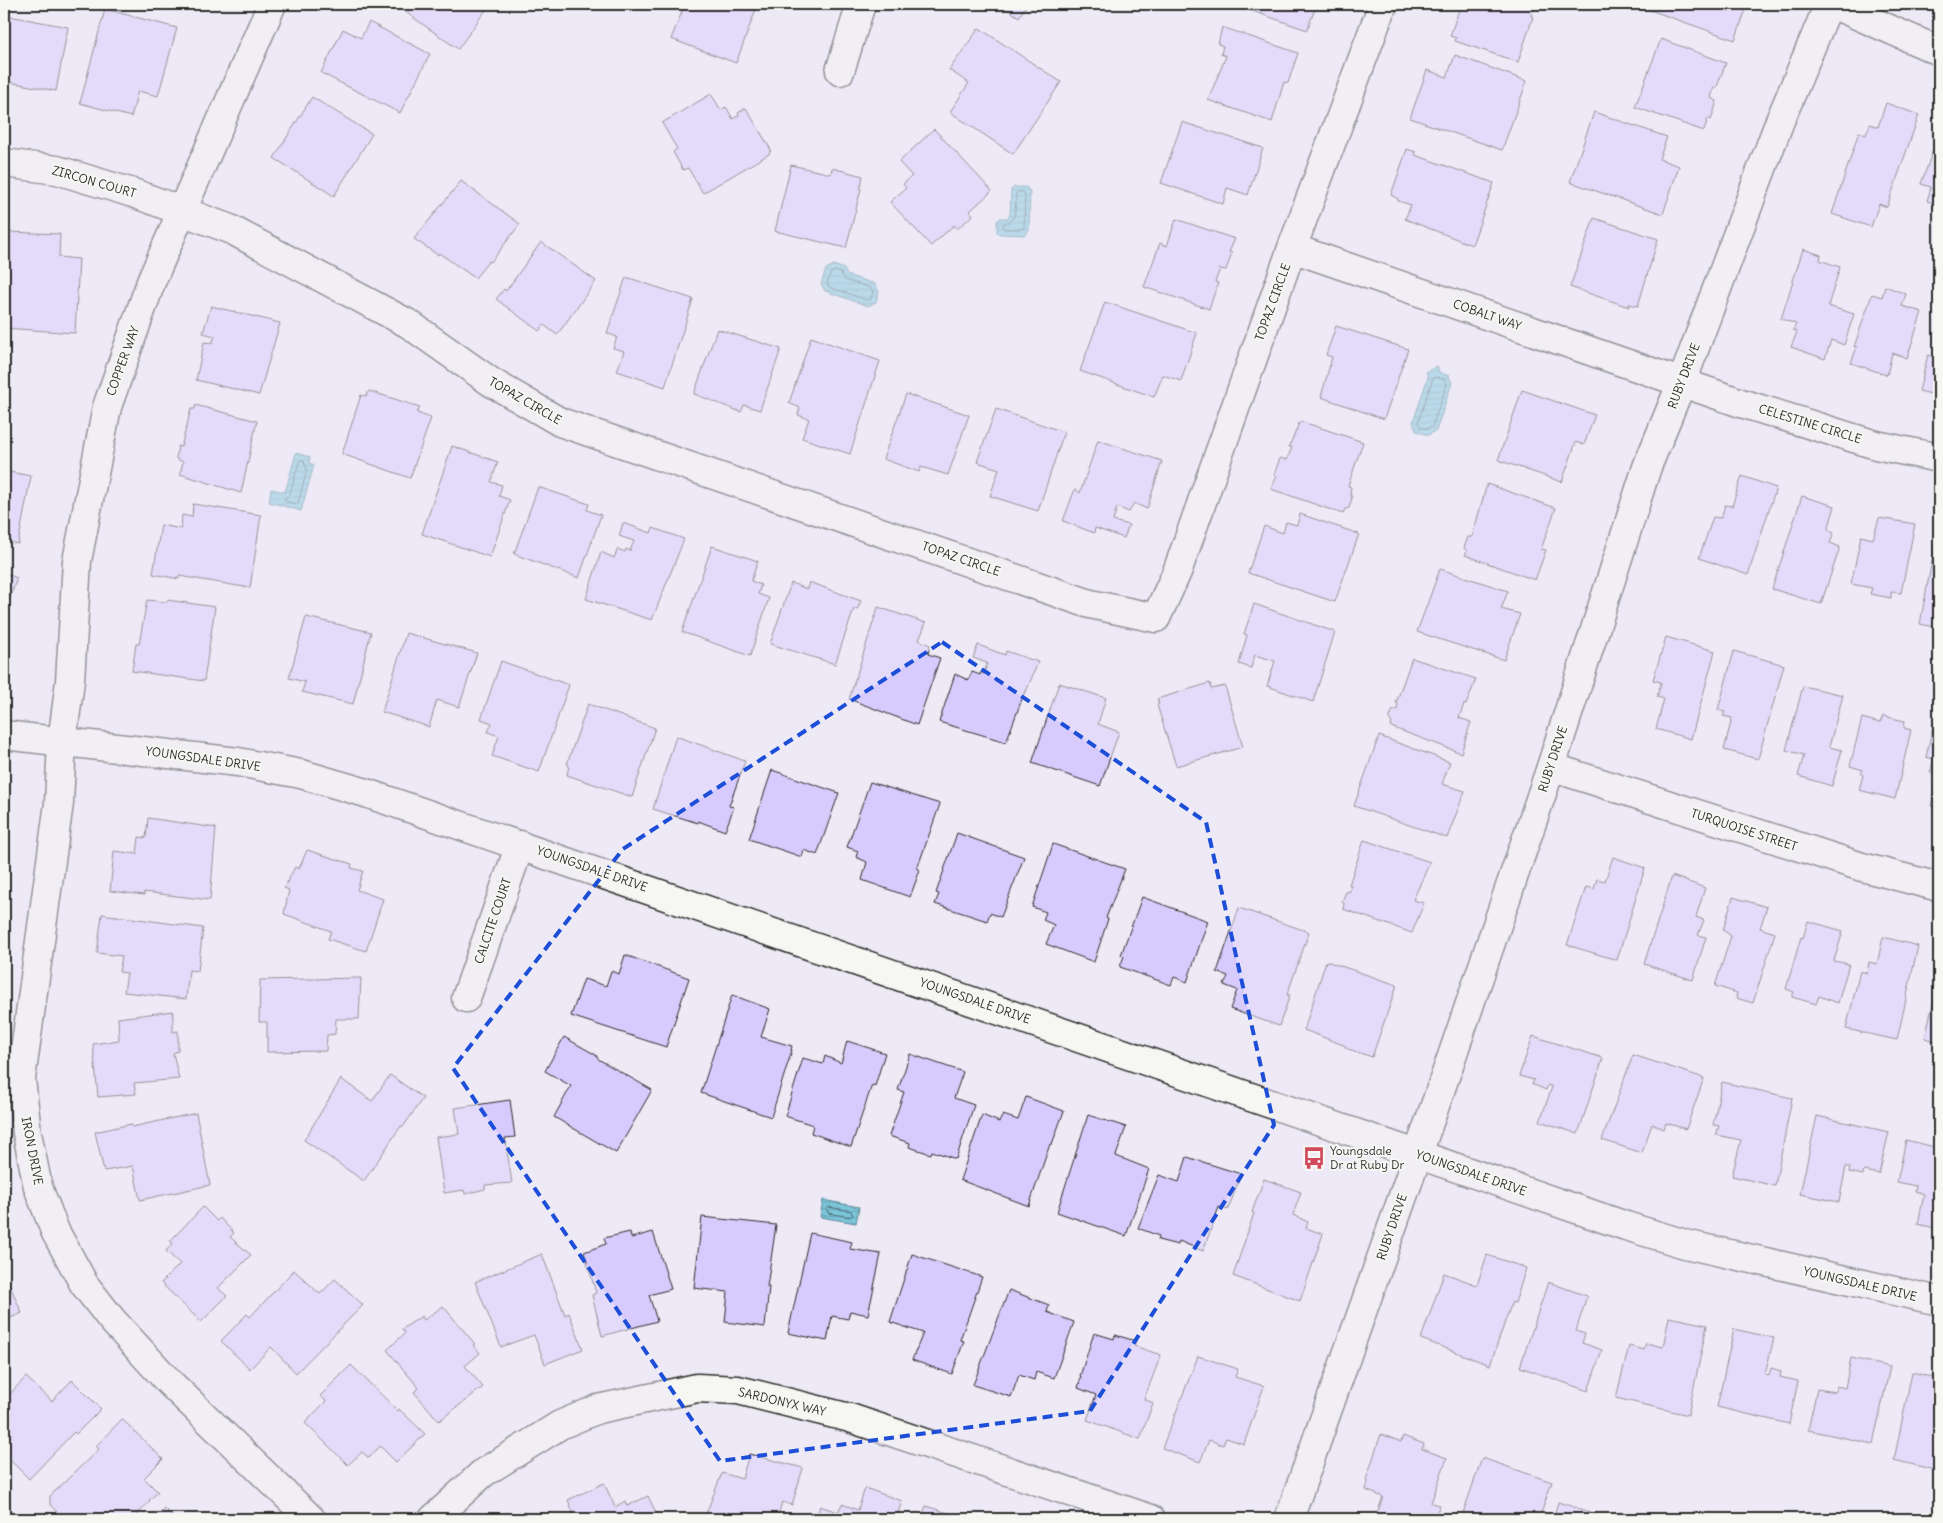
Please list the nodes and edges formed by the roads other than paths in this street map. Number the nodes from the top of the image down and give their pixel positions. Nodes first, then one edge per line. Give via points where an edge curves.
1 (272, 4) edge
2 (861, 4) edge
3 (1382, 4) edge
4 (1831, 4) edge
5 (1939, 51) edge
6 (840, 71) dead end
7 (4, 163) edge
8 (182, 211) junction
9 (1292, 248) junction
10 (1682, 382) junction
11 (1939, 458) edge
12 (4, 735) edge
13 (62, 742) junction
14 (1551, 767) junction
15 (520, 844) junction
16 (1939, 888) edge
17 (466, 998) dead end
18 (1417, 1154) junction
19 (1939, 1301) edge
20 (312, 1519) edge
21 (433, 1519) edge
22 (1151, 1519) edge
23 (1289, 1519) edge

1 - 8 street, COPPER WAY
2 - 6 street
3 - 9 street, TOPAZ CIRCLE
4 - 5 street
4 - 10 street, RUBY DRIVE via 1779,124
7 - 8 street, ZIRCON COURT via 57,170
8 - 9 street, TOPAZ CIRCLE via 230,229 409,324 491,382 560,422 1090,604 1156,618 1177,572
8 - 13 street, COPPER WAY via 151,282 107,406 77,561 70,681
9 - 10 street, COBALT WAY
10 - 11 street, CELESTINE CIRCLE via 1876,445
10 - 14 street, RUBY DRIVE via 1648,467
12 - 13 street, YOUNGSDALE DRIVE
13 - 15 street, YOUNGSDALE DRIVE via 238,762 301,774
13 - 20 street, IRON DRIVE via 59,803 21,1079 38,1187 55,1231 84,1284 112,1320 170,1383
14 - 16 street, TURQUOISE STREET via 1862,868
14 - 18 street, RUBY DRIVE
15 - 17 street, CALCITE COURT
15 - 18 street, YOUNGSDALE DRIVE
18 - 19 street, YOUNGSDALE DRIVE via 1685,1244
18 - 23 street, RUBY DRIVE
21 - 22 street, SARDONYX WAY via 483,1473 560,1425 598,1408 698,1388 738,1390 850,1418

